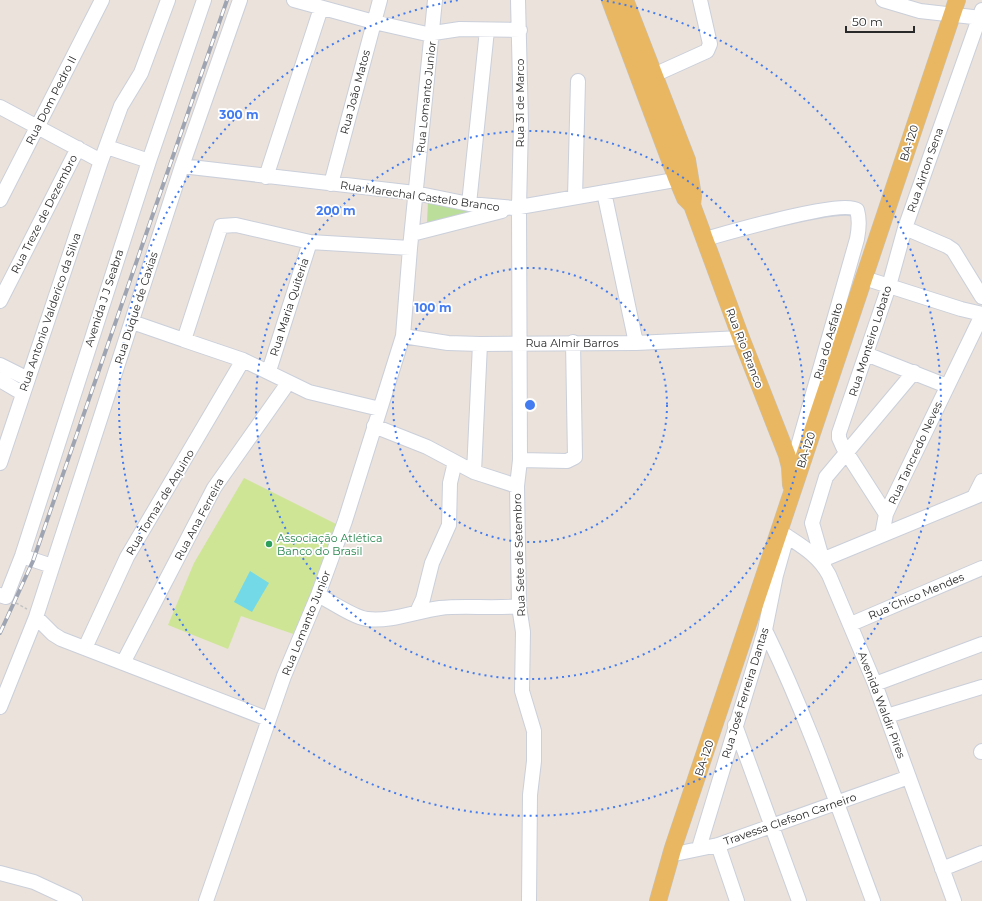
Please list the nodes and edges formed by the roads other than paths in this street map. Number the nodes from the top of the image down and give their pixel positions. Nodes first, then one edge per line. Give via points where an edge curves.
1 (102, 0) edge
2 (168, 0) edge
3 (204, 0) edge
4 (240, 0) edge
5 (294, 0) edge
6 (380, 0) edge
7 (435, 0) edge
8 (518, 0) edge
9 (610, 0) edge
10 (625, 0) edge
11 (700, 0) edge
12 (883, 0) edge
13 (954, 7) edge
14 (321, 8) junction
15 (981, 15) edge
16 (374, 22) junction
17 (487, 30) junction
18 (520, 30) junction
19 (433, 33) junction
20 (647, 78) junction
21 (578, 81) dead end
22 (930, 83) junction
23 (952, 91) junction
24 (0, 107) edge
25 (38, 127) junction
26 (106, 147) junction
27 (78, 148) junction
28 (101, 161) junction
29 (149, 161) junction
30 (182, 166) junction
31 (266, 177) junction
32 (684, 178) junction
33 (331, 184) junction
34 (604, 192) junction
35 (415, 193) junction
36 (575, 197) junction
37 (0, 200) edge
38 (470, 204) junction
39 (516, 207) junction
40 (905, 228) junction
41 (705, 239) junction
42 (411, 241) junction
43 (310, 242) junction
44 (864, 278) junction
45 (889, 286) junction
46 (982, 297) edge
47 (0, 302) edge
48 (982, 314) edge
49 (132, 322) junction
50 (403, 336) junction
51 (741, 338) junction
52 (184, 340) junction
53 (518, 342) junction
54 (573, 342) junction
55 (636, 343) junction
56 (480, 344) junction
57 (866, 354) junction
58 (243, 360) junction
59 (0, 364) edge
60 (269, 371) junction
61 (914, 372) junction
62 (28, 379) junction
63 (0, 380) edge
64 (288, 383) junction
65 (947, 386) junction
66 (22, 393) junction
67 (380, 409) junction
68 (374, 426) junction
69 (846, 452) junction
70 (520, 460) junction
71 (455, 462) junction
72 (0, 463) edge
73 (474, 472) junction
74 (791, 473) junction
75 (982, 481) edge
76 (517, 486) junction
77 (791, 492) junction
78 (978, 495) edge
79 (886, 514) junction
80 (783, 534) junction
81 (882, 536) junction
82 (22, 556) junction
83 (823, 562) junction
84 (52, 566) junction
85 (982, 568) edge
86 (3, 596) edge
87 (318, 596) junction
88 (519, 606) junction
89 (417, 612) junction
90 (36, 617) junction
91 (851, 624) junction
92 (764, 630) junction
93 (982, 644) edge
94 (85, 648) junction
95 (123, 663) junction
96 (875, 684) junction
97 (982, 687) edge
98 (0, 707) edge
99 (887, 716) junction
100 (268, 719) junction
101 (735, 725) junction
102 (909, 777) junction
103 (837, 804) junction
104 (772, 826) junction
105 (718, 844) junction
106 (699, 848) junction
107 (982, 853) edge
108 (670, 856) junction
109 (942, 869) junction
110 (0, 873) edge
111 (75, 901) edge
112 (206, 901) edge
113 (528, 901) edge
114 (658, 901) edge
115 (737, 901) edge
116 (799, 901) edge
117 (873, 901) edge
118 (954, 901) edge

1 - 25 street, Rua Dom Pedro II
2 - 26 street via 141,73 121,106
3 - 29 street, Avenida J J Seabra
4 - 30 street, Rua Duque de Caxias
5 - 14 street
6 - 16 street, Rua João Matos
7 - 19 street, Rua Lomanto Junior
8 - 18 street, Rua 31 de Marco
9 - 20 main road, Rua Rio Branco
10 - 20 main road, Rua Rio Branco
11 - 20 street via 710,44 707,50
12 - 13 street via 920,11
13 - 15 street
13 - 22 main road, BA-120 / BA-120
14 - 16 street
14 - 31 street
15 - 23 street, Rua Airton Sena
16 - 19 street
16 - 33 street, Rua João Matos
17 - 18 street
17 - 19 street via 460,28
17 - 38 street
18 - 39 street, Rua 31 de Marco via 521,124
19 - 35 street, Rua Lomanto Junior
20 - 32 main road, Rua Rio Branco
21 - 36 street
22 - 23 street
22 - 44 main road, BA-120 / BA-120
23 - 40 street, Rua Airton Sena
24 - 25 street
25 - 27 street
25 - 37 street, Rua Dom Pedro II
26 - 28 street
26 - 29 street
27 - 28 street
27 - 47 street, Rua Treze de Dezembro
28 - 62 street, Rua Antonio Valderico da Silva
29 - 82 street, Avenida J J Seabra
30 - 31 street, Rua Marechal Castelo Branco
30 - 49 street, Rua Duque de Caxias
31 - 33 street, Rua Marechal Castelo Branco
32 - 34 street, Rua Marechal Castelo Branco
32 - 41 main road, Rua Rio Branco via 685,198 692,205
33 - 35 street, Rua Marechal Castelo Branco
34 - 36 street, Rua Marechal Castelo Branco
34 - 55 street
35 - 38 street, Rua Marechal Castelo Branco
35 - 42 street, Rua Lomanto Junior
36 - 39 street, Rua Marechal Castelo Branco
38 - 39 street, Rua Marechal Castelo Branco
39 - 42 street
39 - 53 street, Rua Sete de Setembro
40 - 45 street, Rua Monteiro Lobato
40 - 46 street, Rua Airton Sena via 953,250
41 - 51 main road, Rua Rio Branco
41 - 74 street, Rua do Asfalto via 817,210 851,206 857,210 857,239
42 - 43 street
42 - 50 street, Rua Lomanto Junior
43 - 52 street via 236,225 222,226
43 - 60 street, Rua Maria Quiteria
44 - 45 street
44 - 77 main road, BA-120 / BA-120
45 - 48 street
45 - 57 street, Rua Monteiro Lobato
48 - 65 street, Rua Tancredo Neves
49 - 52 street
49 - 84 street, Rua Duque de Caxias
50 - 56 street, Rua Almir Barros via 448,343
50 - 67 street, Rua Lomanto Junior
51 - 55 street, Rua Almir Barros
51 - 74 main road, Rua Rio Branco via 785,451
52 - 58 street
53 - 54 street, Rua Almir Barros
53 - 56 street, Rua Almir Barros
53 - 70 street, Rua Sete de Setembro
54 - 55 street, Rua Almir Barros
54 - 70 street via 575,457 567,461
56 - 73 street
57 - 61 street
57 - 69 street, Rua Monteiro Lobato via 839,433
58 - 60 street
58 - 94 street, Rua Tomaz de Aquino via 127,557
59 - 62 street
60 - 64 street
61 - 65 street
61 - 69 street
62 - 66 street, Rua Antonio Valderico da Silva
63 - 66 street
64 - 67 street via 309,392
64 - 95 street, Rua Ana Ferreira via 214,488
65 - 79 street, Rua Tancredo Neves
66 - 72 street, Rua Antonio Valderico da Silva
67 - 68 street, Rua Lomanto Junior
68 - 71 street via 427,447
68 - 87 street, Rua Lomanto Junior via 345,521
69 - 79 street, Rua Monteiro Lobato
69 - 83 street via 826,477 812,523
70 - 76 street, Rua Sete de Setembro
71 - 73 street
71 - 89 street via 450,483 449,525 432,563
73 - 76 street
74 - 77 main road, Rua Rio Branco
75 - 78 street
76 - 88 street, Rua Sete de Setembro
77 - 80 main road, BA-120 / BA-120
78 - 81 street
79 - 81 street, Rua Tancredo Neves
80 - 83 street, Avenida Waldir Pires
80 - 92 street, Rua José Ferreira Dantas
80 - 108 main road, BA-120 / BA-120
81 - 83 street
82 - 84 street
82 - 86 street, Avenida J J Seabra
83 - 91 street, Avenida Waldir Pires
84 - 90 street, Rua Duque de Caxias
85 - 91 street, Rua Chico Mendes
87 - 89 street via 356,616 368,619
87 - 100 street, Rua Lomanto Junior
88 - 89 street via 441,608
88 - 113 street, Rua Sete de Setembro via 523,632 522,691 534,731
90 - 94 street via 53,634
90 - 98 street, Rua Duque de Caxias
91 - 96 street, Avenida Waldir Pires
92 - 101 street, Rua José Ferreira Dantas
92 - 103 street via 799,704
93 - 96 street
94 - 95 street
95 - 100 street
96 - 99 street, Avenida Waldir Pires
97 - 99 street
99 - 102 street, Avenida Waldir Pires
100 - 112 street, Rua Lomanto Junior
101 - 104 street
101 - 106 street, Rua José Ferreira Dantas
102 - 103 street, Travessa Clefson Carneiro
102 - 109 street, Avenida Waldir Pires
103 - 104 street, Travessa Clefson Carneiro
103 - 117 street
104 - 105 street, Travessa Clefson Carneiro
104 - 116 street
105 - 106 street, Travessa Clefson Carneiro
105 - 115 street
106 - 108 street, Travessa Clefson Carneiro
107 - 109 street
108 - 114 main road, BA-120 / BA-120
109 - 118 street, Avenida Waldir Pires
110 - 111 street via 34,882

